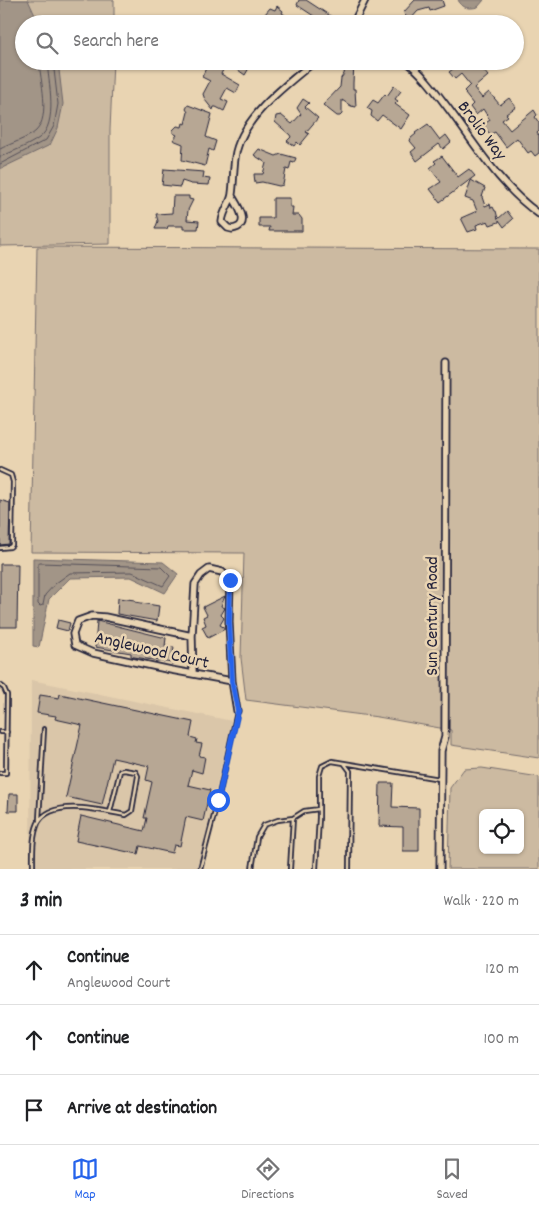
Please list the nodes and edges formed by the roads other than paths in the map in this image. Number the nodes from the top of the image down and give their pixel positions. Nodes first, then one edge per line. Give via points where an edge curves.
1 (365, 0) edge
2 (357, 15) edge
3 (305, 70) edge
4 (417, 70) edge
5 (232, 196) junction
6 (539, 214) edge
7 (446, 363) dead end
8 (0, 470) edge
9 (0, 548) edge
10 (192, 636) junction
11 (192, 674) junction
12 (232, 681) junction
13 (0, 685) edge
14 (238, 711) joint
15 (44, 729) dead end
16 (0, 732) edge
17 (7, 732) junction
18 (344, 763) junction
19 (0, 773) edge
20 (441, 779) junction
21 (319, 809) junction
22 (110, 812) junction
23 (293, 818) junction
24 (39, 822) junction
25 (33, 869) edge
26 (200, 869) edge
27 (252, 869) edge
28 (290, 869) edge
29 (316, 869) edge
30 (349, 869) edge
31 (440, 869) edge

1 - 2 street
3 - 5 street via 256,114 243,131 236,152
4 - 6 street, Brolio Way via 506,185
5 - 5 street via 222,222 232,229 242,222
7 - 20 street, Sun Century Road via 445,737 441,751
8 - 9 lane via 11,475 12,482 12,545
10 - 11 street
10 - 11 street, Anglewood Court via 92,616 78,621 73,634 75,645 93,653
10 - 12 street via 195,584 209,569 222,572 230,580
11 - 12 street, Anglewood Court
12 - 14 street
13 - 17 lane via 7,695
14 - 26 lane
15 - 24 lane
16 - 17 lane
17 - 19 lane via 6,773
18 - 20 lane
18 - 21 lane via 332,761 322,766
18 - 30 lane via 350,771
20 - 31 street, Sun Century Road
21 - 23 lane
21 - 29 lane
22 - 22 lane via 126,815 132,810 136,772 120,772
22 - 24 lane via 82,807 65,808 48,812
23 - 27 lane via 264,824 257,837
23 - 28 lane
24 - 25 lane via 34,837

